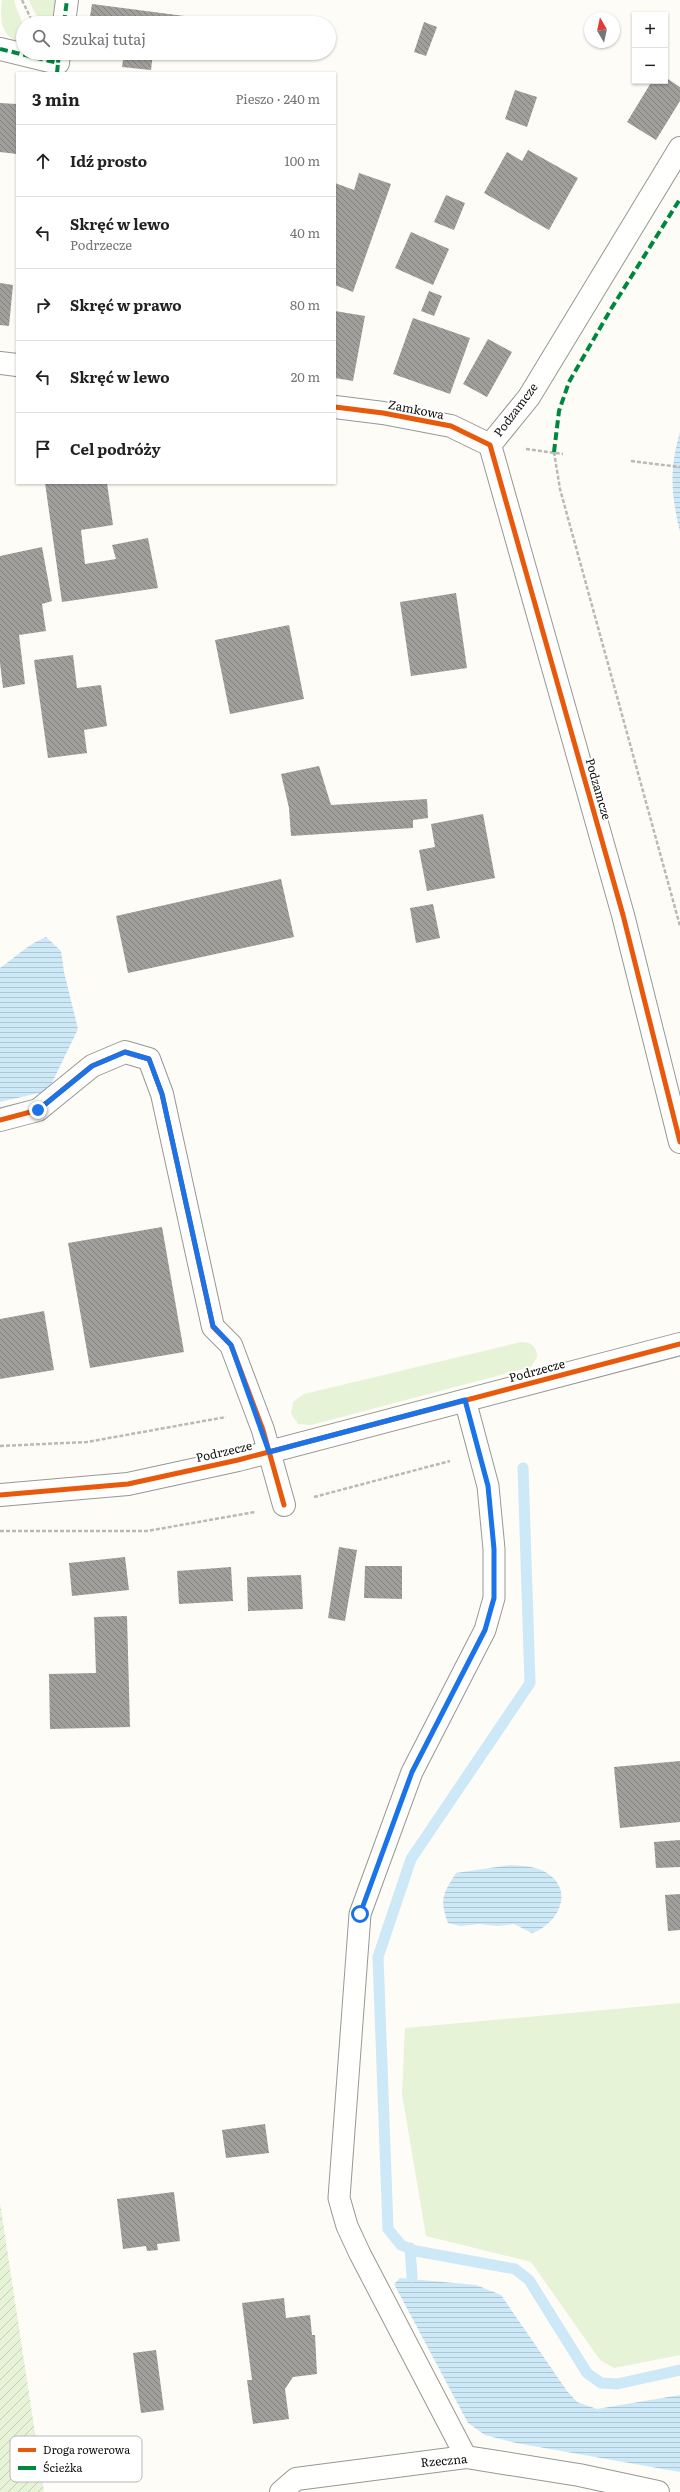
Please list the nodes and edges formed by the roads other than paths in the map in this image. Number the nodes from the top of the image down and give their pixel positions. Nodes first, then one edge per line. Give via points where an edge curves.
1 (67, 0) edge
2 (65, 16) edge
3 (0, 49) edge
4 (16, 53) edge
5 (46, 60) edge
6 (58, 63) edge
7 (680, 148) edge
8 (0, 363) edge
9 (16, 365) edge
10 (336, 407) edge
11 (490, 445) junction
12 (0, 1120) edge
13 (680, 1142) edge
14 (680, 1344) edge
15 (465, 1400) junction
16 (269, 1452) junction
17 (0, 1495) edge
18 (284, 1505) road end
19 (466, 2456) junction
20 (281, 2492) edge
21 (658, 2492) edge

1 - 2 street
3 - 4 street
5 - 6 street
7 - 11 street, Podzamcze via 529,397
8 - 9 street
10 - 11 street, Zamkowa via 451,426
11 - 13 street, Podzamcze via 623,915
12 - 16 street via 38,1110 92,1066 125,1052 149,1059 162,1094 213,1326 231,1345
14 - 15 street, Podrzecze
15 - 16 street, Podrzecze
15 - 19 lane via 488,1486 493,1533 494,1598 485,1630 412,1772 360,1914 339,2198 347,2226 360,2254
16 - 17 street, Podrzecze via 128,1484
16 - 18 street
19 - 20 street, Rzeczna via 296,2479
19 - 21 street, Rzeczna via 579,2475

